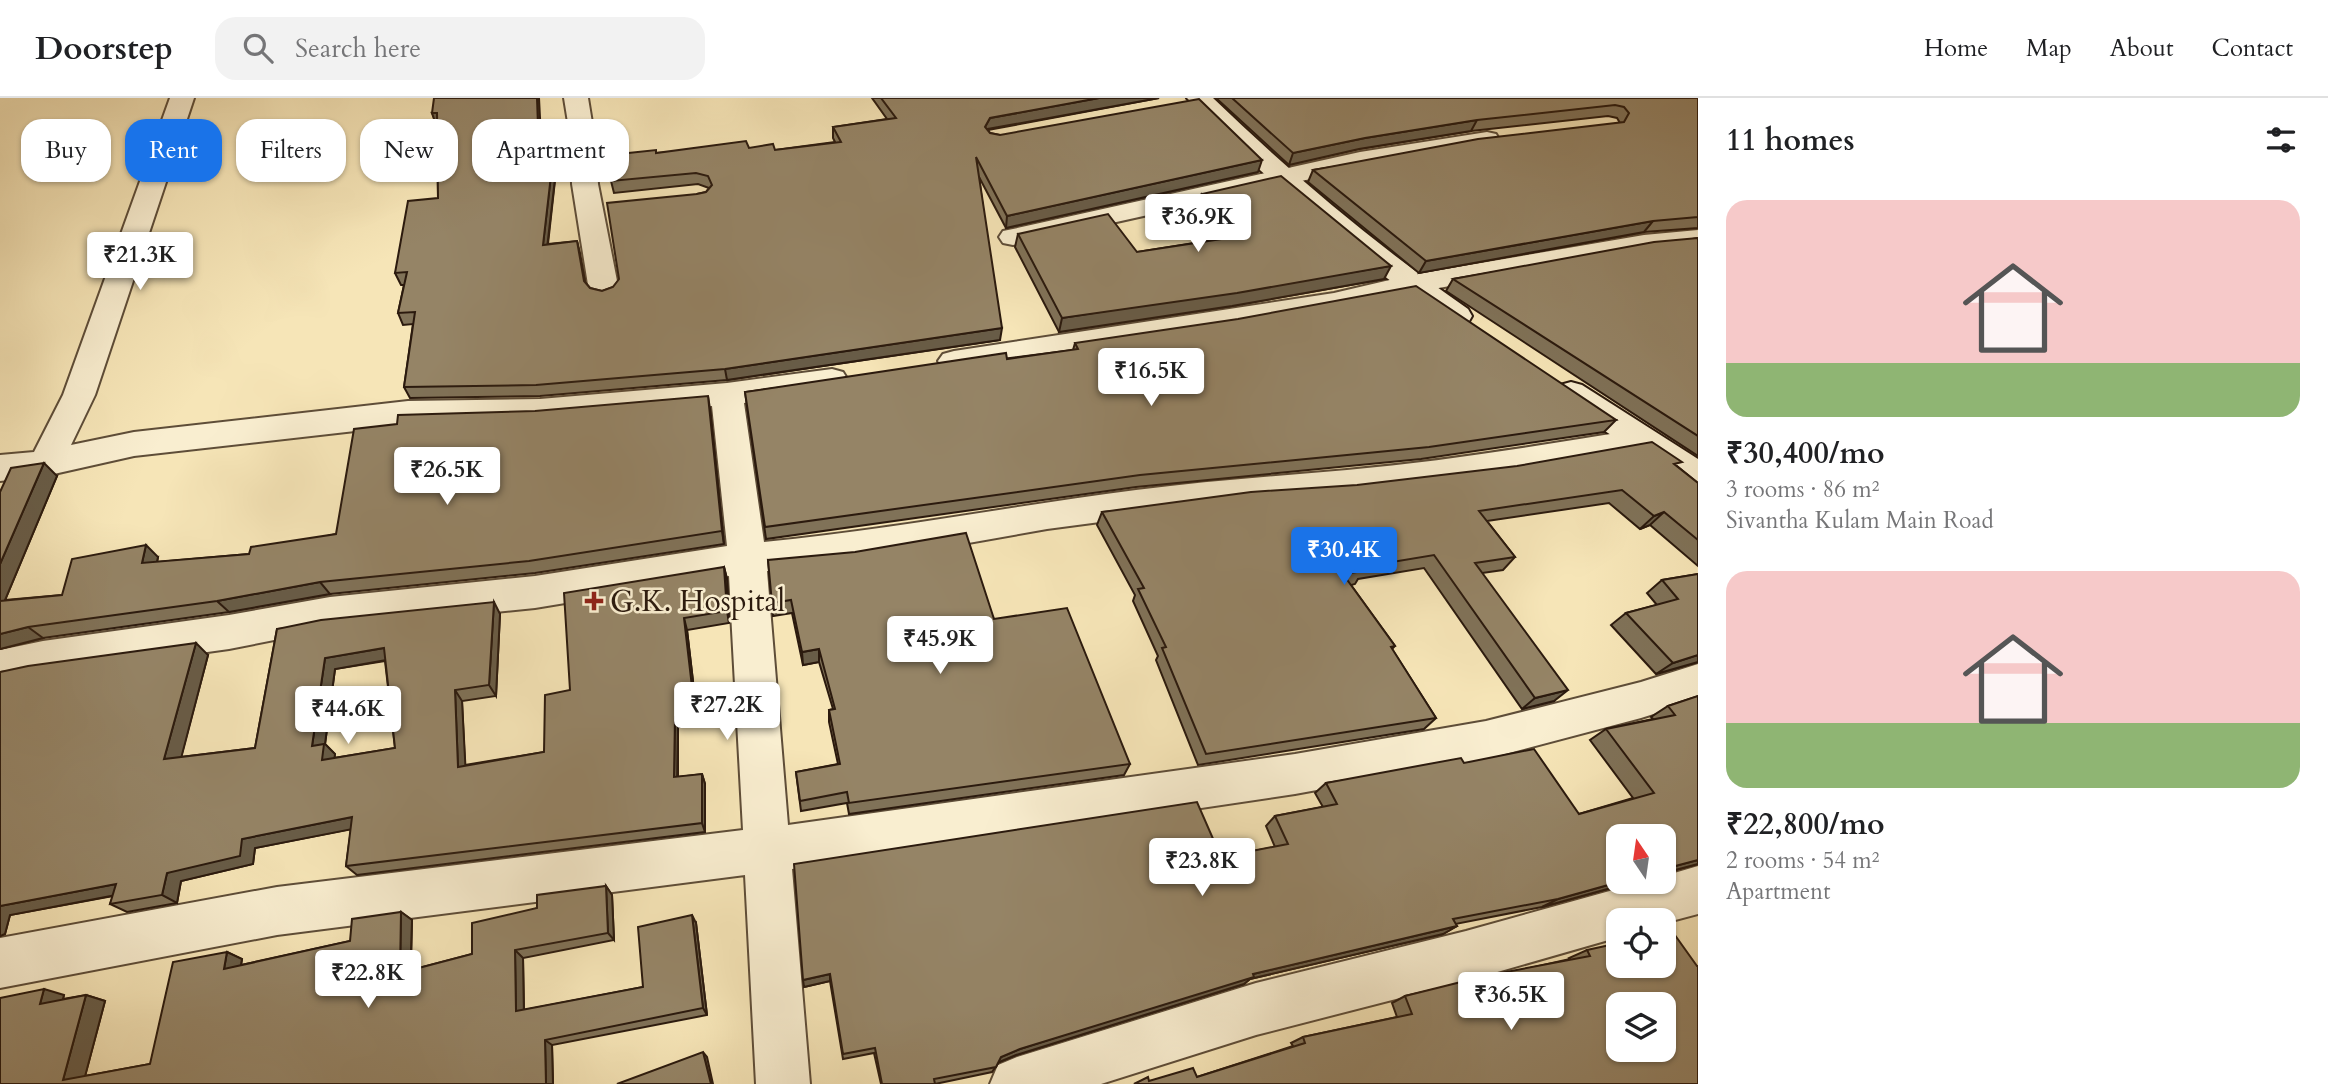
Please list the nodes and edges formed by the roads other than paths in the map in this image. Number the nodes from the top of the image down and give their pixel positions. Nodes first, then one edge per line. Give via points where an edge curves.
1 (182, 98) edge
2 (576, 98) edge
3 (1191, 101) edge
4 (1512, 136) edge
5 (1283, 178) junction
6 (617, 203) edge
7 (589, 206) junction
8 (1013, 237) dead end
9 (1698, 237) edge
10 (1411, 284) junction
11 (604, 291) edge
12 (1480, 331) edge
13 (924, 366) edge
14 (856, 376) edge
15 (1549, 378) edge
16 (727, 394) junction
17 (1641, 441) junction
18 (45, 463) junction
19 (0, 468) edge
20 (1698, 476) edge
21 (747, 558) junction
22 (0, 667) edge
23 (1698, 681) edge
24 (767, 850) junction
25 (1698, 890) edge
26 (0, 963) edge
27 (783, 1084) edge
28 (1017, 1084) edge

1 - 18 street via 79,395
2 - 7 street
3 - 5 street
4 - 5 street via 1360,160
5 - 8 street
5 - 10 street
6 - 7 street
7 - 11 street
9 - 10 street
10 - 12 street
10 - 13 street via 1334,302
14 - 16 street
15 - 17 street
16 - 18 street via 540,410 408,413 134,444
16 - 21 street
17 - 20 street
17 - 21 street via 1505,464 1244,490 1047,515 855,548
18 - 19 street
21 - 22 street via 535,592 330,613
21 - 24 street
23 - 24 street via 1486,740 1295,774
24 - 26 street via 277,911
24 - 27 street
25 - 28 street via 1466,957 1256,1009

